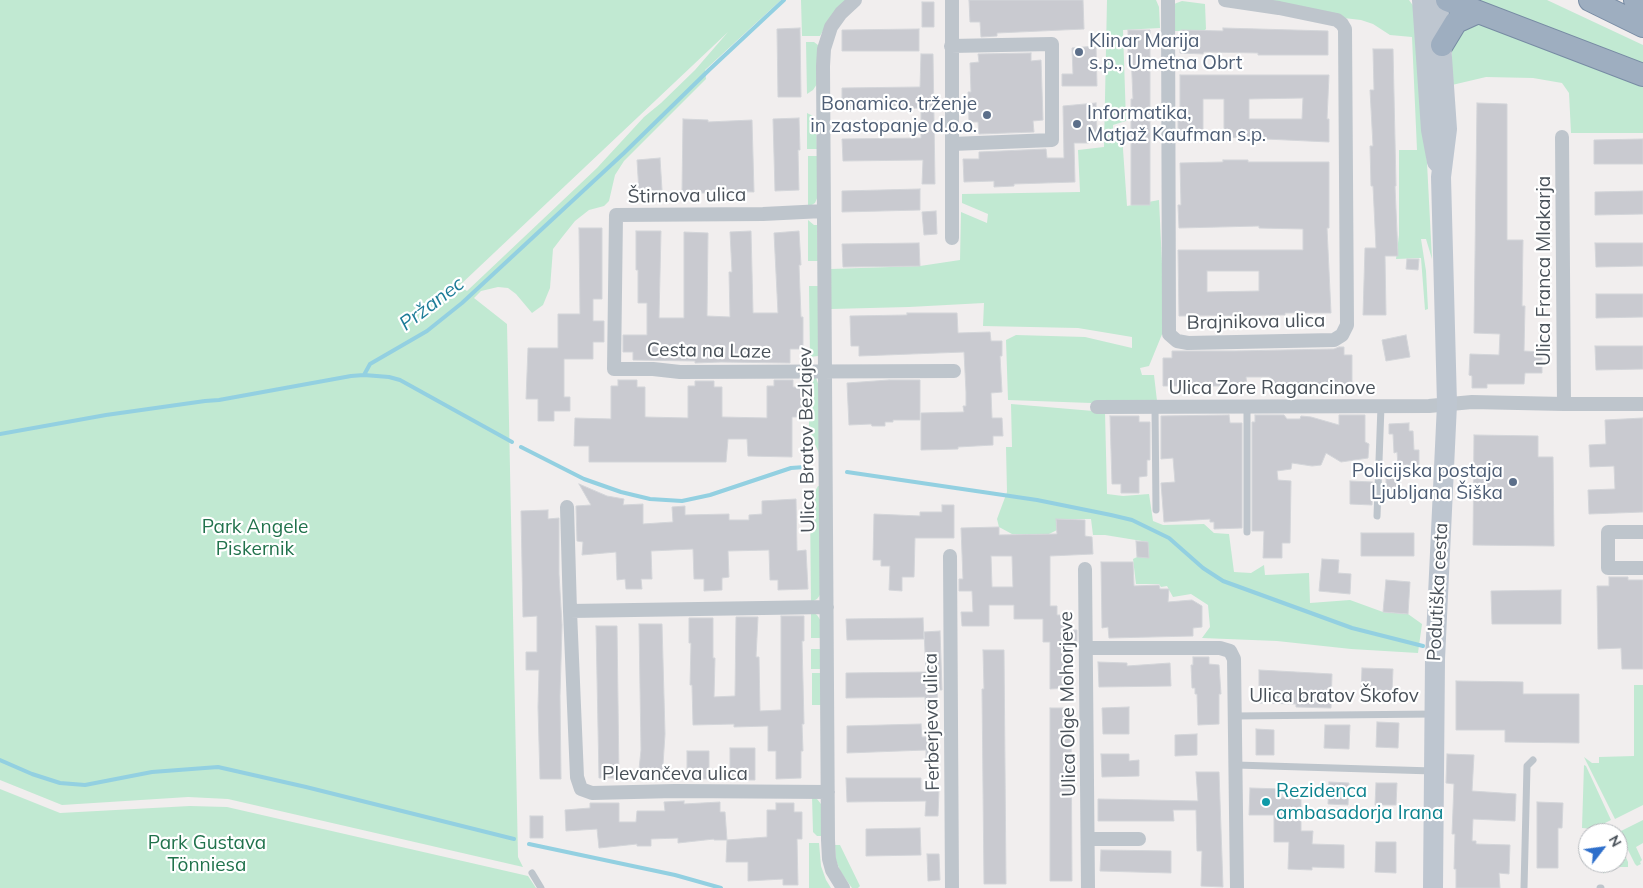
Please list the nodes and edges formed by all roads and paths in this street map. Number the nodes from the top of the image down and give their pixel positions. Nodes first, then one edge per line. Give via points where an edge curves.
1 (855, 0) edge
2 (952, 0) edge
3 (1168, 0) edge
4 (1225, 0) edge
5 (1422, 0) edge
6 (1438, 0) edge
7 (1447, 0) edge
8 (1590, 0) edge
9 (1635, 0) edge
10 (1643, 4) edge
11 (1478, 12) junction
12 (1643, 26) edge
13 (1442, 44) junction
14 (952, 46) junction
15 (1643, 75) edge
16 (1562, 136) dead end
17 (952, 144) junction
18 (1441, 177) junction
19 (823, 211) junction
20 (952, 238) dead end
21 (614, 370) joint
22 (826, 371) junction
23 (954, 372) dead end
24 (1446, 404) junction
25 (1564, 404) junction
26 (1643, 404) edge
27 (1248, 406) junction
28 (1381, 406) junction
29 (1097, 407) dead end
30 (1155, 407) junction
31 (567, 508) dead end
32 (1156, 510) dead end
33 (1377, 516) dead end
34 (1247, 532) dead end
35 (1643, 532) edge
36 (950, 556) dead end
37 (1643, 568) edge
38 (1085, 569) dead end
39 (828, 607) junction
40 (570, 611) junction
41 (1086, 648) junction
42 (1434, 714) junction
43 (1235, 716) junction
44 (1533, 760) dead end
45 (1236, 765) junction
46 (1433, 771) junction
47 (828, 792) junction
48 (1088, 839) junction
49 (1139, 840) dead end
50 (532, 873) dead end
51 (541, 888) edge
52 (843, 888) edge
53 (952, 888) edge
54 (1088, 888) edge
55 (1237, 888) edge
56 (1434, 888) edge
57 (1524, 888) edge

1 - 19 street, Ulica Bratov Bezlajev via 831,27 824,49
2 - 14 street
3 - 4 street, Brajnikova ulica via 1169,334 1177,341 1188,343 1331,340 1340,337 1346,329 1345,29 1337,20
5 - 18 main road, Podutiška cesta via 1430,130
6 - 13 main road, Podutiška cesta
7 - 11 highway
8 - 12 highway
9 - 10 highway
11 - 13 highway via 1456,22
11 - 15 highway
13 - 18 main road, Podutiška cesta via 1447,129
14 - 17 street
14 - 17 street via 1052,44 1052,140
16 - 25 street, Ulica Franca Mlakarja
17 - 20 street
18 - 24 main road, Podutiška cesta
19 - 21 street, Štirnova ulica via 616,216
19 - 22 street, Ulica Bratov Bezlajev
21 - 22 street, Cesta na Laze
22 - 23 street, Cesta na Laze
22 - 39 street, Ulica Bratov Bezlajev
24 - 25 street, Ulica Zore Ragancinove
24 - 28 street, Ulica Zore Ragancinove
24 - 42 main road, Podutiška cesta
25 - 26 street, Ulica Zore Ragancinove
27 - 28 street, Ulica Zore Ragancinove
27 - 30 street, Ulica Zore Ragancinove
27 - 34 lane
28 - 33 lane
29 - 30 street, Ulica Zore Ragancinove
30 - 32 lane
31 - 40 street, Plevančeva ulica
35 - 37 street via 1608,532 1608,568
36 - 53 street, Ferberjeva ulica
38 - 41 street, Ulica Olge Mohorjeve
39 - 40 street
39 - 47 street, Ulica Bratov Bezlajev
40 - 47 street, Plevančeva ulica via 576,777 582,789 592,793
41 - 43 street, Ulica bratov Škofov via 1220,648 1230,651 1234,659
41 - 48 street, Ulica Olge Mohorjeve
42 - 43 lane, Ulica bratov Škofov
42 - 46 main road, Podutiška cesta
43 - 45 street, Ulica bratov Škofov
44 - 57 lane via 1527,766
45 - 46 lane
45 - 55 street, Ulica bratov Škofov
46 - 56 main road, Podutiška cesta
47 - 52 street, Ulica Bratov Bezlajev via 829,859
48 - 49 street
48 - 54 street, Ulica Olge Mohorjeve
50 - 51 lane

